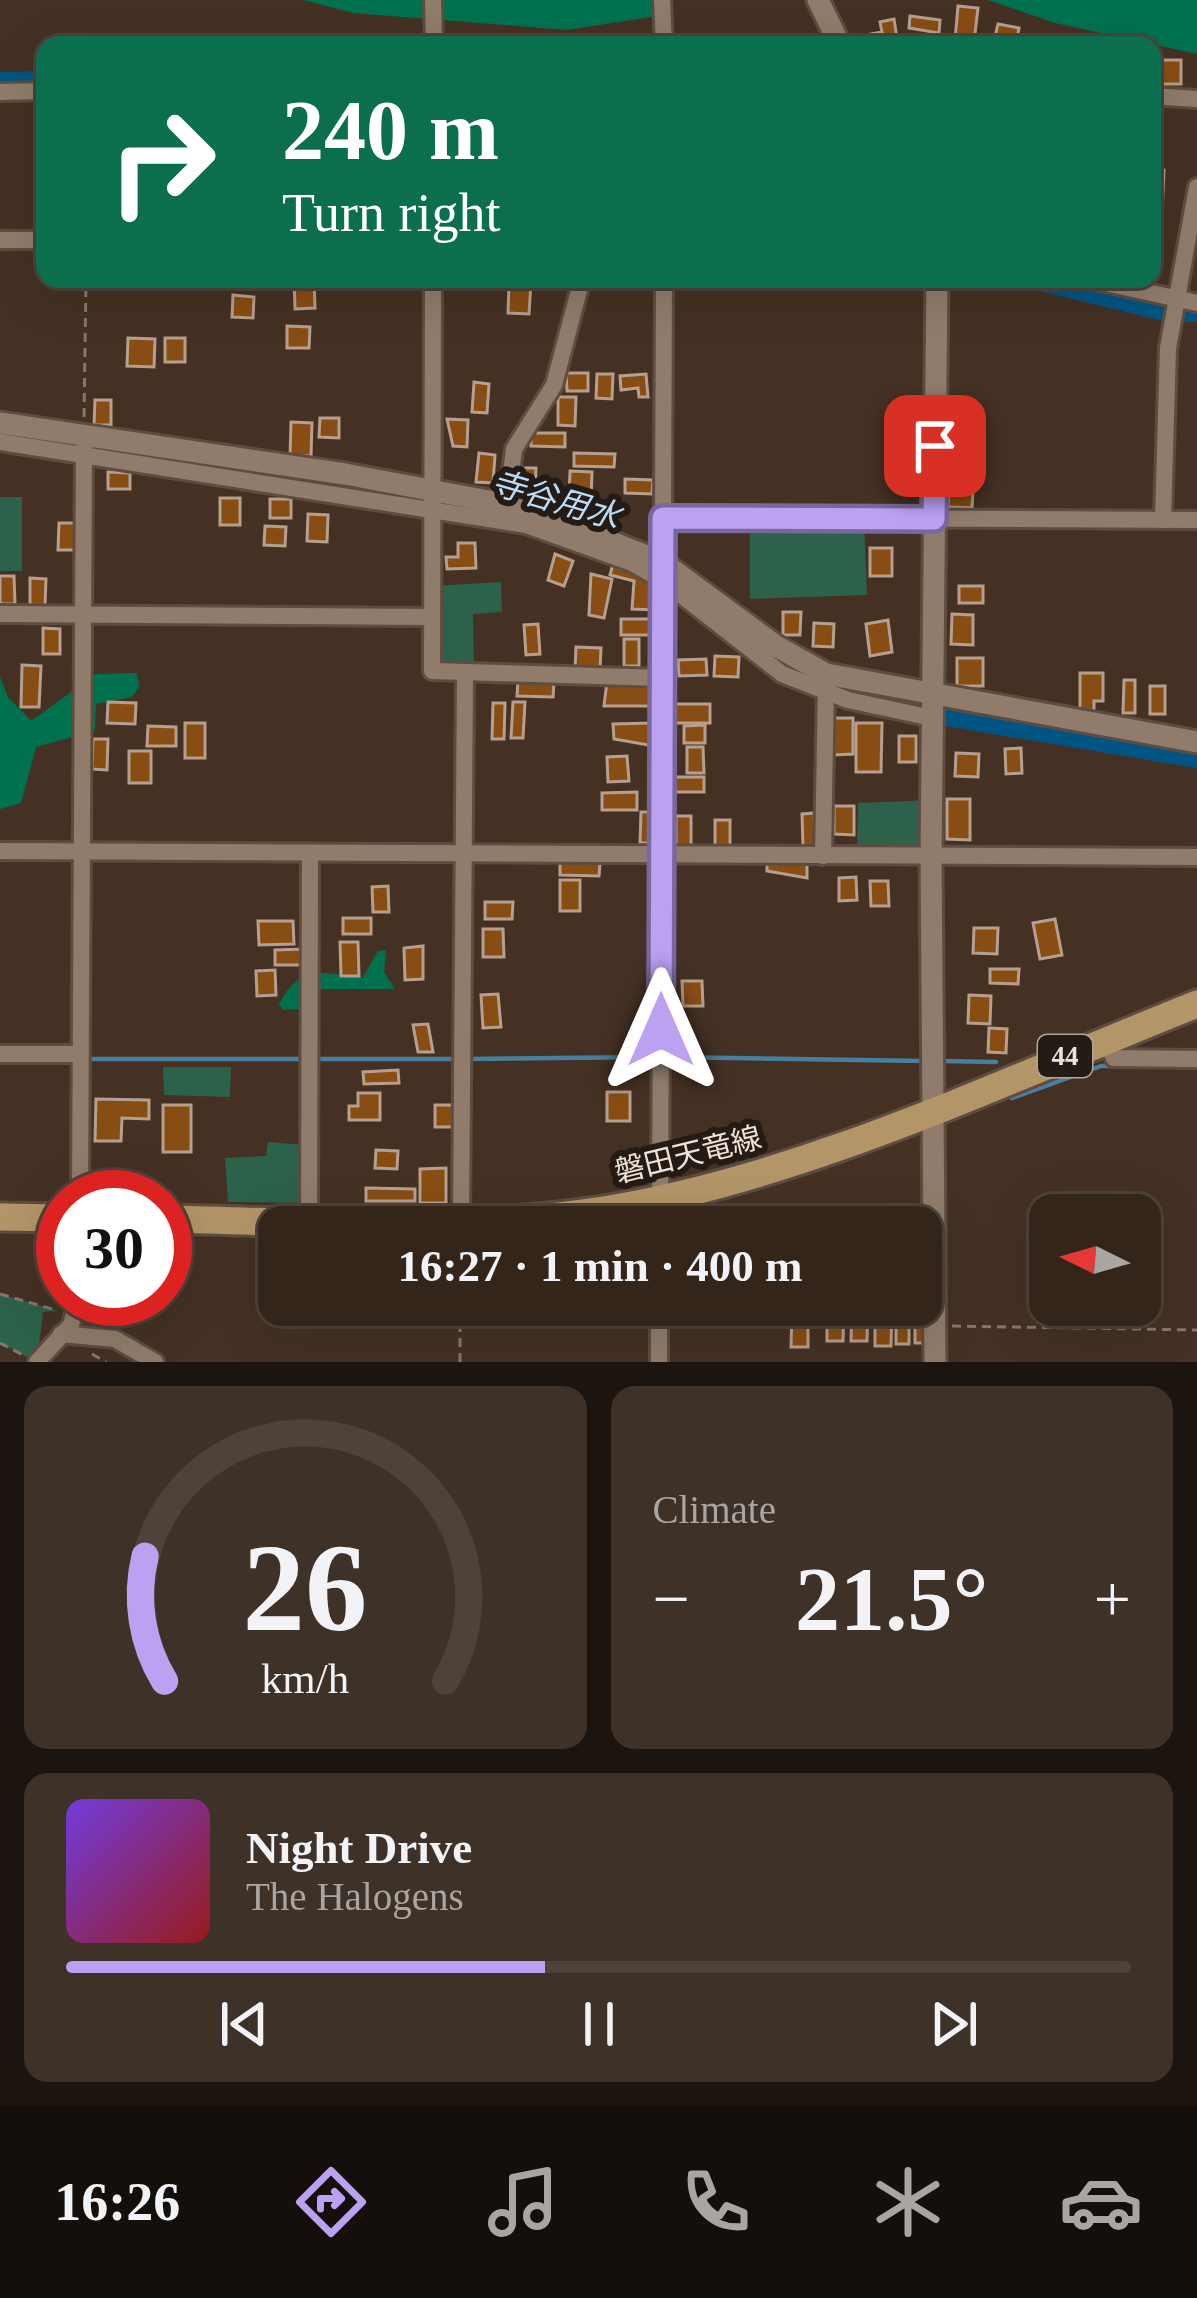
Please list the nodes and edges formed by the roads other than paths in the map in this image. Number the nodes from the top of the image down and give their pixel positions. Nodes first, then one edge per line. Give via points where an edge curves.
1 (434, 0) edge
2 (662, 0) edge
3 (818, 0) edge
4 (434, 36) edge
5 (664, 36) edge
6 (836, 36) edge
7 (36, 91) edge
8 (0, 92) edge
9 (1161, 97) edge
10 (1197, 99) edge
11 (1197, 187) edge
12 (0, 240) edge
13 (36, 240) edge
14 (433, 288) edge
15 (580, 288) edge
16 (664, 288) edge
17 (937, 288) edge
18 (1125, 288) edge
19 (1188, 303) edge
20 (0, 423) edge
21 (0, 442) edge
22 (84, 447) junction
23 (429, 502) junction
24 (507, 505) junction
25 (663, 518) junction
26 (934, 519) junction
27 (1163, 520) junction
28 (1197, 520) edge
29 (662, 571) junction
30 (0, 614) edge
31 (82, 615) junction
32 (433, 617) junction
33 (465, 672) junction
34 (662, 678) junction
35 (826, 683) junction
36 (933, 707) junction
37 (1197, 742) edge
38 (0, 851) edge
39 (82, 852) junction
40 (310, 853) junction
41 (462, 853) junction
42 (662, 854) junction
43 (823, 856) junction
44 (1197, 857) edge
45 (932, 858) junction
46 (1197, 1004) edge
47 (1106, 1041) junction
48 (0, 1054) edge
49 (80, 1054) junction
50 (1197, 1059) edge
51 (934, 1108) junction
52 (80, 1170) edge
53 (309, 1206) edge
54 (461, 1206) edge
55 (660, 1206) edge
56 (678, 1206) edge
57 (0, 1216) edge
58 (36, 1217) edge
59 (192, 1220) edge
60 (258, 1221) edge
61 (70, 1326) edge
62 (659, 1326) edge
63 (61, 1334) junction
64 (37, 1362) edge
65 (155, 1362) edge
66 (659, 1362) edge
67 (935, 1362) edge

1 - 4 street
2 - 5 street
3 - 6 street
7 - 8 street
9 - 10 street
11 - 19 street
12 - 13 street
14 - 23 street
15 - 24 street via 554,385 514,449
16 - 25 street
17 - 26 street
18 - 19 street
19 - 27 street via 1168,348
20 - 22 street
21 - 22 street
22 - 23 street via 345,474
22 - 31 street
23 - 24 street
23 - 29 street
23 - 32 street
24 - 29 street via 627,544
25 - 26 street
25 - 29 street
26 - 27 street
26 - 36 street
27 - 28 street
29 - 34 street
29 - 35 street
30 - 31 street
31 - 32 street
31 - 39 street
32 - 33 street via 432,671
33 - 34 street
33 - 41 street
34 - 42 street
35 - 36 street
35 - 43 street
36 - 37 street
36 - 45 street
38 - 39 street
39 - 40 street
39 - 49 street
40 - 41 street
40 - 53 street
41 - 42 street
41 - 54 street
42 - 43 street
42 - 55 street
43 - 45 street
44 - 45 street
45 - 51 street
46 - 47 main road, 磐田天竜線 / 44
47 - 50 street via 1114,1058
47 - 51 main road, 磐田天竜線 / 44
48 - 49 street
49 - 52 street
51 - 56 main road, 磐田天竜線 / 44
51 - 67 street
57 - 58 main road
59 - 60 main road, 磐田天竜線 / 44
61 - 63 street
62 - 66 street
63 - 64 street
63 - 65 street via 115,1339

